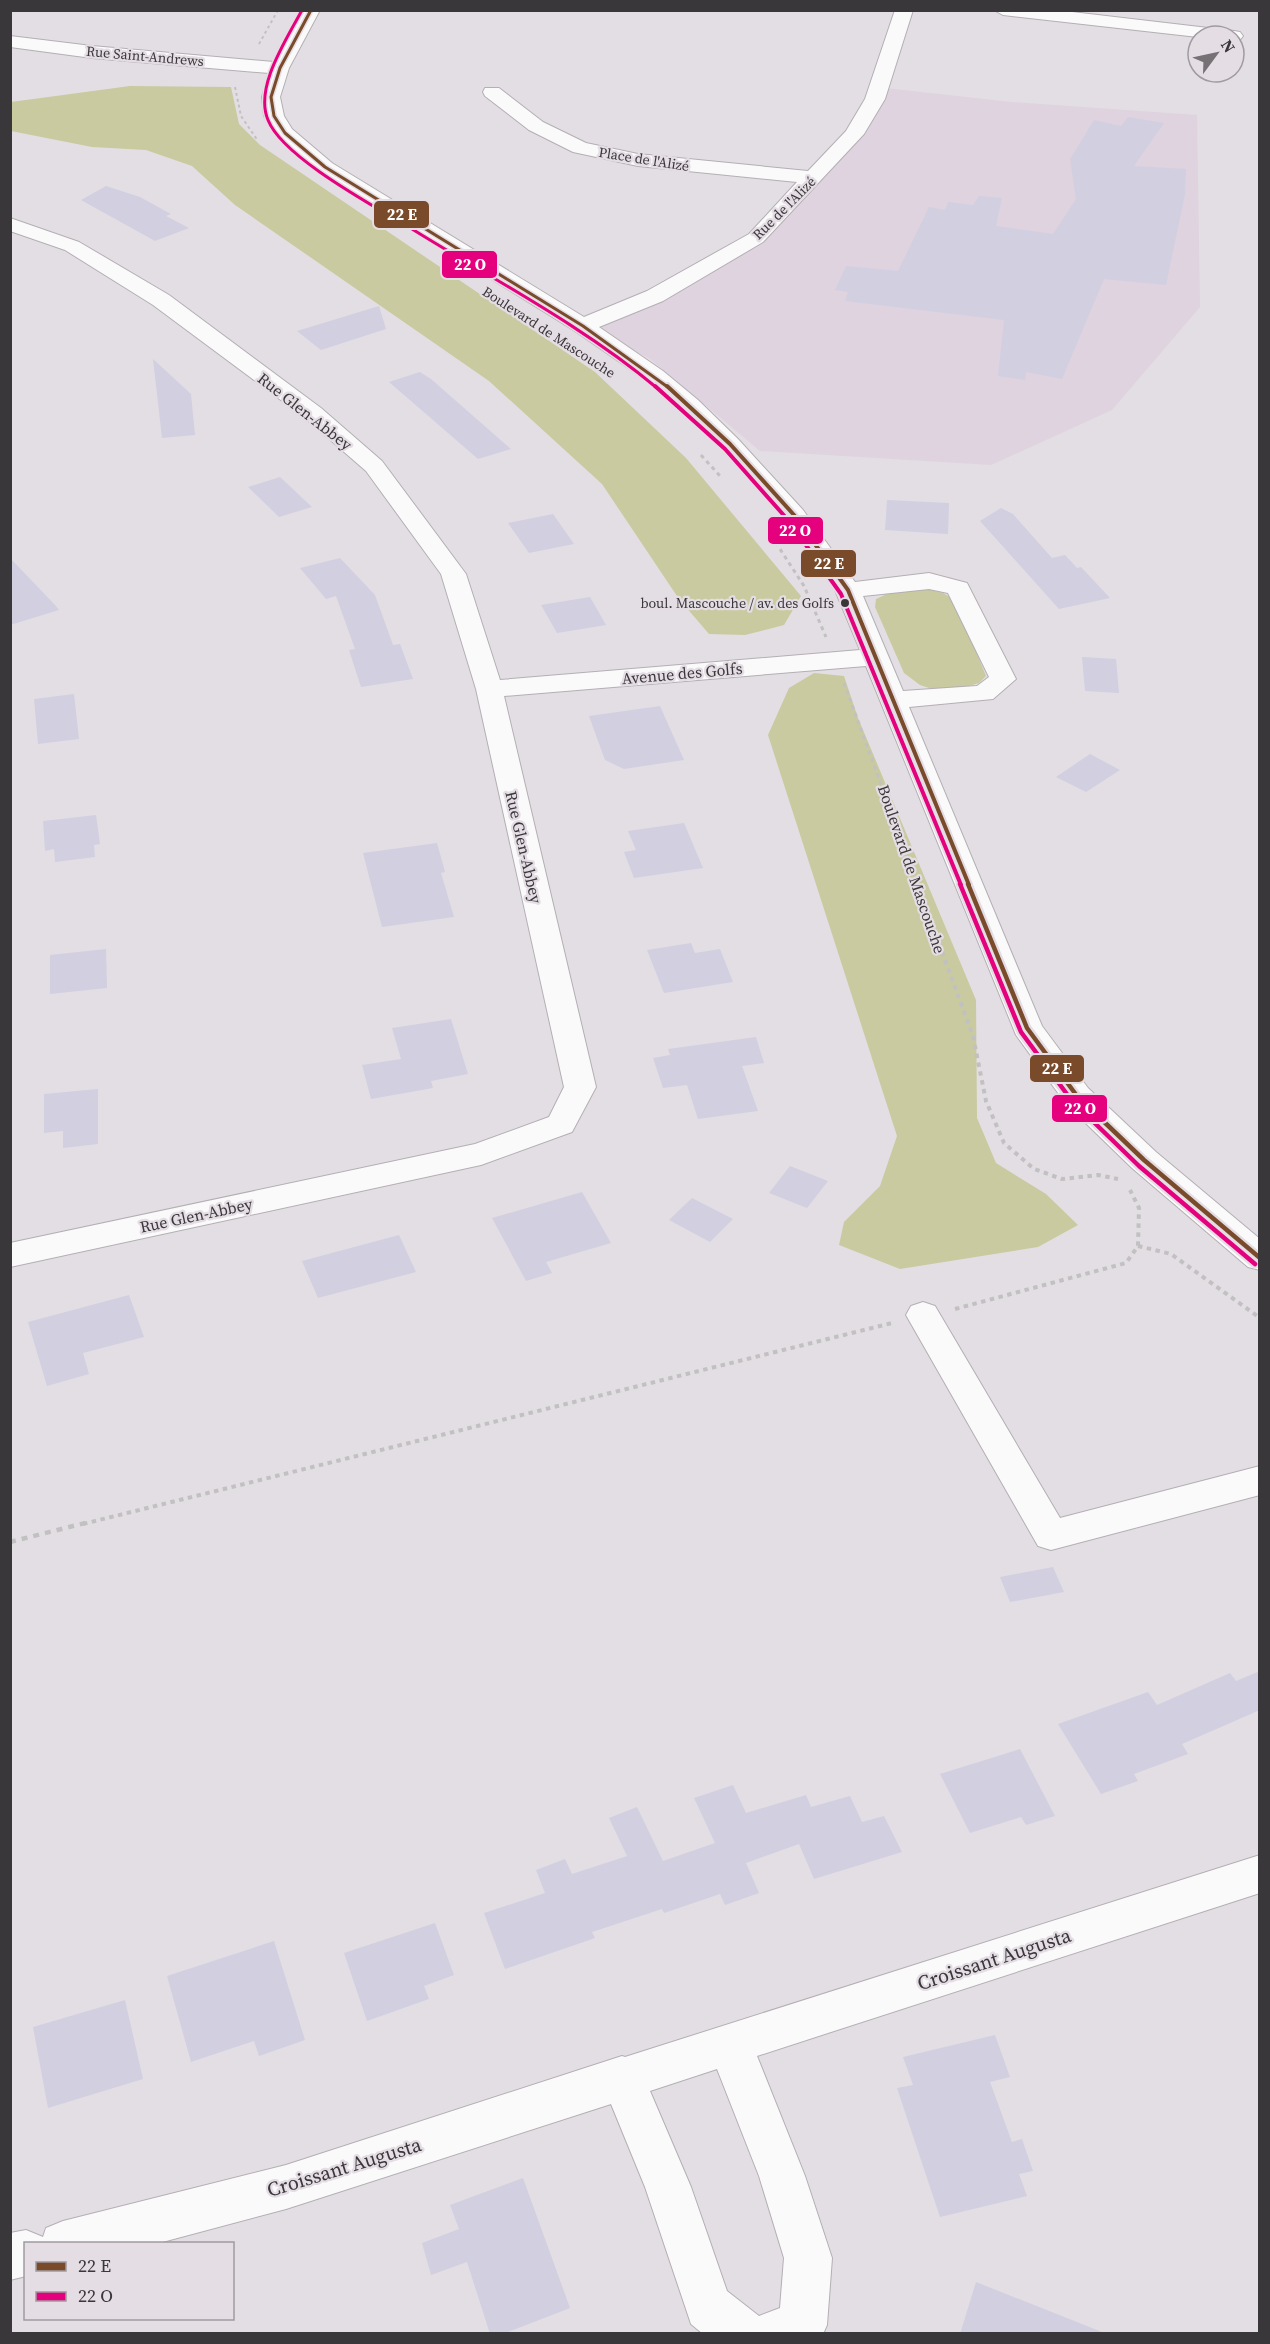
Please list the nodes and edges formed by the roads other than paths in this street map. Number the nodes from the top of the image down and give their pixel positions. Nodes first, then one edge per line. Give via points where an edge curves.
1 (311, 10) edge
2 (904, 10) edge
3 (1002, 10) edge
4 (1186, 31) edge
5 (10, 41) edge
6 (280, 68) junction
7 (492, 92) dead end
8 (814, 178) junction
9 (10, 224) edge
10 (583, 326) junction
11 (848, 590) junction
12 (874, 657) junction
13 (489, 689) junction
14 (894, 700) junction
15 (10, 1255) edge
16 (1260, 1258) edge
17 (923, 1315) road end
18 (1260, 1480) edge
19 (1260, 1874) edge
20 (729, 2043) junction
21 (622, 2077) junction
22 (71, 2242) edge
23 (743, 2334) edge
24 (773, 2334) edge

1 - 6 street, Boulevard de Mascouche
2 - 8 street, Rue de l'Alizé via 873,104 854,134
3 - 4 street
5 - 6 street, Rue Saint-Andrews
6 - 10 street, Boulevard de Mascouche via 271,97 274,116 303,150
7 - 8 street, Place de l'Alizé via 536,126 580,148 638,160
8 - 10 street, Rue de l'Alizé via 756,238 655,296
9 - 13 street, Rue Glen-Abbey via 72,246 160,300 313,413 374,466 453,574
10 - 11 street, Boulevard de Mascouche via 655,376 730,444 794,515
11 - 12 street, Boulevard de Mascouche
11 - 14 street via 930,582 958,588 1003,680 984,693
12 - 13 street, Avenue des Golfs
12 - 14 street, Boulevard de Mascouche
13 - 15 street, Rue Glen-Abbey via 580,1087 561,1124 481,1154
14 - 16 street, Boulevard de Mascouche via 1027,1028 1077,1096 1144,1160
17 - 18 street via 1051,1535
19 - 20 street, Croissant Augusta
20 - 21 street, Croissant Augusta
20 - 24 street via 782,2176 808,2258 803,2325
21 - 22 street, Croissant Augusta via 286,2187
21 - 23 street via 668,2187 708,2307

